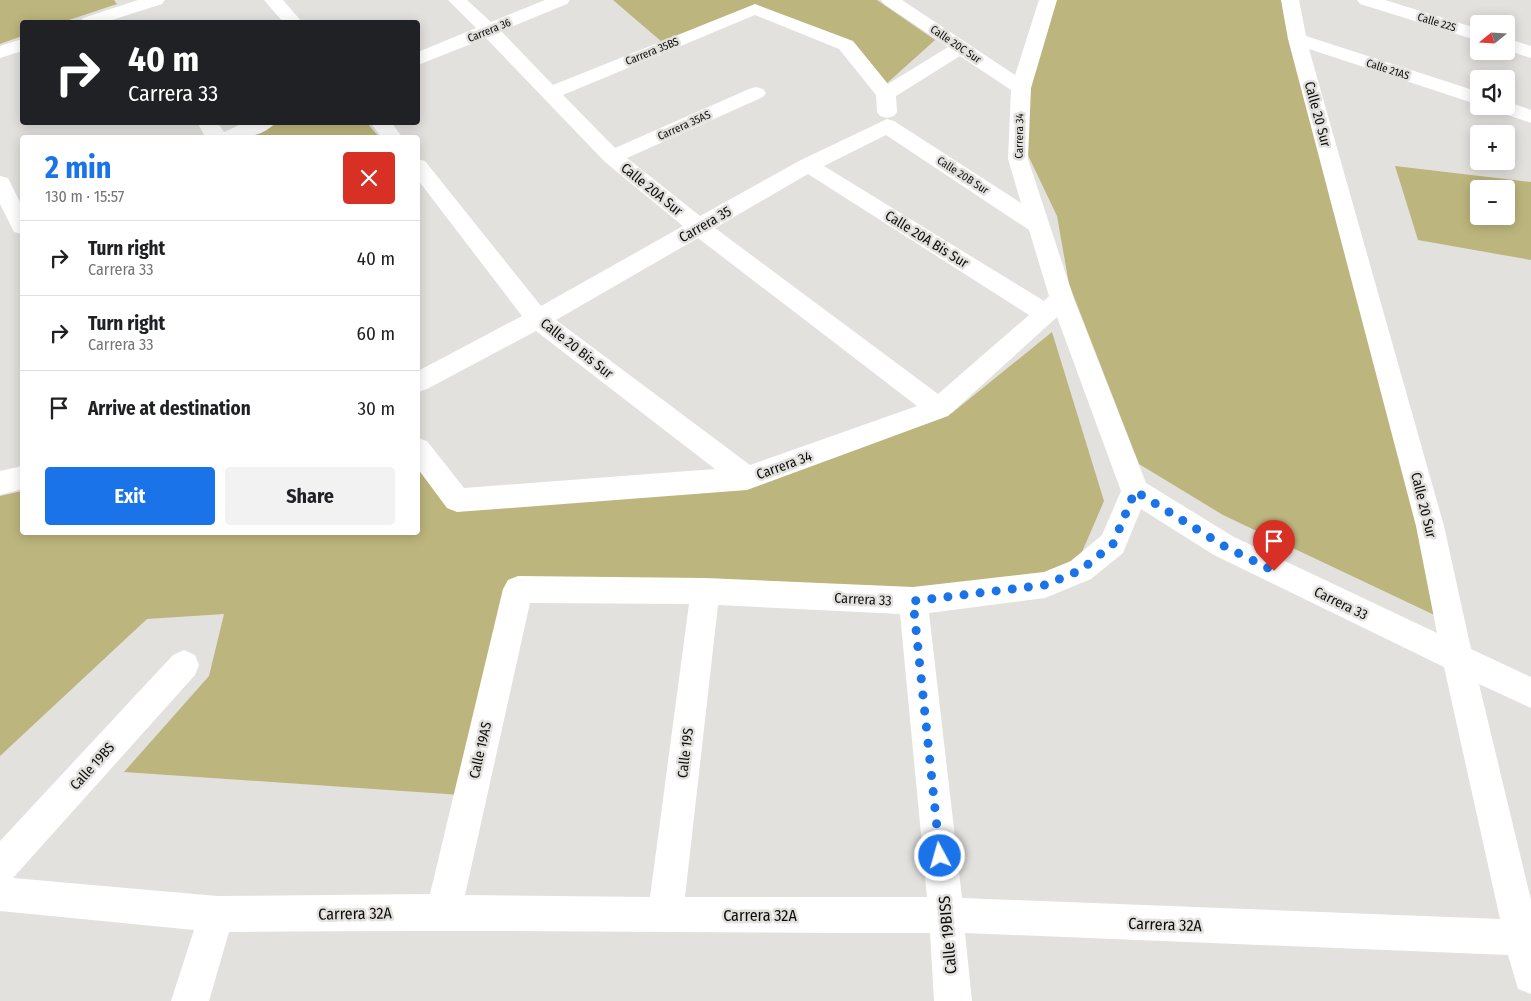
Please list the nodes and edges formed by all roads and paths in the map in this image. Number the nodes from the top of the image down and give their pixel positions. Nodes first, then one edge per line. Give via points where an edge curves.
1 (156, 0) edge
2 (273, 0) edge
3 (457, 0) edge
4 (561, 0) edge
5 (890, 0) edge
6 (1290, 0) edge
7 (1366, 0) edge
8 (1044, 2) edge
9 (133, 10) edge
10 (96, 20) edge
11 (291, 20) edge
12 (489, 30) junction
13 (1470, 32) edge
14 (1297, 39) junction
15 (20, 46) edge
16 (961, 47) junction
17 (1515, 47) edge
18 (0, 52) edge
19 (1531, 52) edge
20 (420, 58) edge
21 (1020, 88) junction
22 (550, 92) junction
23 (756, 92) dead end
24 (886, 94) junction
25 (1470, 96) edge
26 (1515, 111) edge
27 (1531, 116) edge
28 (258, 125) edge
29 (382, 125) edge
30 (887, 126) junction
31 (235, 135) edge
32 (391, 135) edge
33 (612, 157) junction
34 (808, 165) junction
35 (420, 169) edge
36 (0, 183) edge
37 (20, 223) edge
38 (1038, 224) junction
39 (700, 227) junction
40 (20, 228) edge
41 (0, 235) edge
42 (1054, 306) junction
43 (538, 319) junction
44 (420, 381) edge
45 (939, 409) junction
46 (420, 452) edge
47 (20, 478) edge
48 (747, 478) junction
49 (0, 483) edge
50 (1135, 491) junction
51 (518, 588) joint
52 (705, 592) junction
53 (913, 601) junction
54 (1458, 660) junction
55 (184, 665) dead end
56 (1531, 693) edge
57 (0, 866) edge
58 (0, 894) edge
59 (443, 912) junction
60 (217, 914) junction
61 (665, 915) junction
62 (946, 915) junction
63 (1521, 938) junction
64 (1531, 976) edge
65 (190, 1001) edge
66 (953, 1001) edge

1 - 9 street
2 - 11 street
3 - 12 street, Calle 20A Sur
4 - 12 street, Carrera 36
5 - 16 street, Calle 20C Sur
6 - 14 street
7 - 13 street, Calle 22S
8 - 21 street, Carrera 34
9 - 10 street
12 - 20 street, Carrera 36
12 - 22 street, Calle 20A Sur
14 - 25 street, Calle 21AS
14 - 54 street, Calle 20 Sur via 1430,526
15 - 18 street
16 - 21 street, Calle 20C Sur
16 - 24 street
17 - 19 street
21 - 38 street, Carrera 34 via 1018,159
22 - 24 street, Carrera 35BS via 755,10 846,45
22 - 33 street, Calle 20A Sur
23 - 33 street, Carrera 35AS
24 - 30 street
26 - 27 street
28 - 31 street
29 - 32 street
30 - 34 street, Carrera 35
30 - 38 street, Calle 20B Sur
33 - 39 street, Calle 20A Sur
34 - 39 street, Carrera 35
34 - 42 street, Calle 20A Bis Sur
35 - 43 street, Calle 20 Bis Sur
36 - 37 street
38 - 42 street, Carrera 34
39 - 43 street, Carrera 35
39 - 45 street, Calle 20A Sur
40 - 41 street
42 - 45 street, Carrera 34
42 - 50 street, Carrera 34
43 - 44 street, Carrera 35
43 - 48 street, Calle 20 Bis Sur
45 - 48 street, Carrera 34
46 - 48 street, Carrera 34 via 457,500
47 - 49 street
50 - 53 street, Carrera 33 via 1113,544 1081,570 1045,585
50 - 54 street, Carrera 33 via 1224,546
51 - 52 street, Carrera 33
51 - 59 street, Calle 19AS
52 - 53 street, Carrera 33
52 - 61 street, Calle 19S
53 - 62 street, Calle 19BISS
54 - 56 street, Carrera 33
54 - 63 street, Calle 20 Sur
55 - 57 street, Calle 19BS
58 - 60 street, Carrera 32A
59 - 60 street, Carrera 32A
59 - 61 street, Carrera 32A
60 - 65 street
61 - 62 street, Carrera 32A
62 - 63 street, Carrera 32A
62 - 66 street, Calle 19BISS
63 - 64 street, Calle 20 Sur

